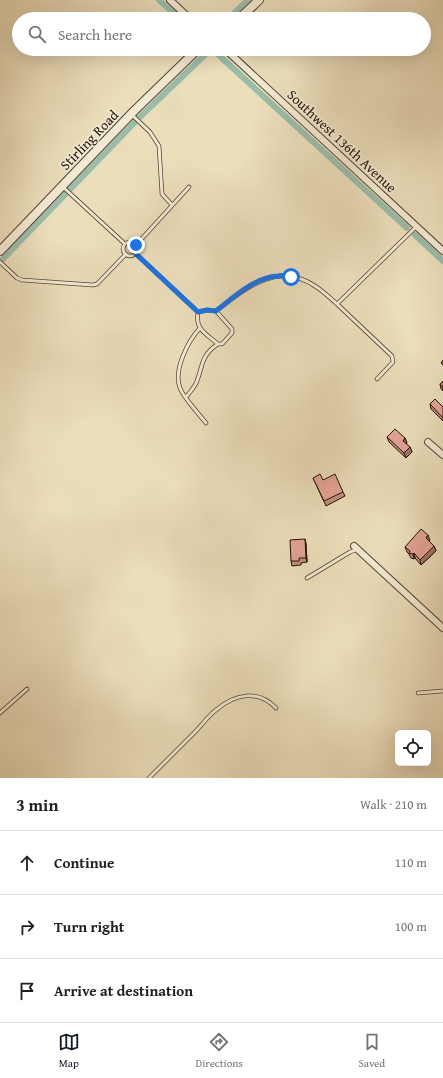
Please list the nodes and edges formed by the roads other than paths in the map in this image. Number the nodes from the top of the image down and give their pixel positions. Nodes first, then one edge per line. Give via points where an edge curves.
1 (170, 0) edge
2 (259, 0) edge
3 (183, 12) edge
4 (246, 12) edge
5 (191, 56) edge
6 (233, 56) edge
7 (131, 114) junction
8 (62, 186) junction
9 (189, 187) dead end
10 (172, 205) junction
11 (417, 226) junction
12 (125, 244) junction
13 (136, 245) junction
14 (443, 250) edge
15 (0, 251) edge
16 (135, 253) junction
17 (126, 254) junction
18 (0, 262) edge
19 (337, 304) junction
20 (216, 311) junction
21 (198, 312) junction
22 (200, 328) junction
23 (218, 344) junction
24 (377, 379) dead end
25 (186, 397) junction
26 (206, 423) dead end
27 (428, 442) dead end
28 (443, 455) edge
29 (356, 547) joint
30 (307, 578) dead end
31 (443, 628) edge
32 (27, 689) dead end
33 (443, 691) edge
34 (418, 693) dead end
35 (276, 708) dead end
36 (0, 713) edge
37 (149, 778) edge

1 - 3 street
2 - 4 street
5 - 7 street, Stirling Road
6 - 11 street, Southwest 136th Avenue
7 - 8 street, Stirling Road
7 - 10 lane via 150,132 159,146 162,194
8 - 12 lane
8 - 15 street, Stirling Road
9 - 10 lane
10 - 13 lane
11 - 14 street, Southwest 136th Avenue
11 - 19 lane
12 - 13 lane via 130,242
12 - 17 lane
13 - 16 lane
16 - 17 lane
16 - 21 lane
17 - 18 lane via 97,284 93,285 22,280
19 - 20 lane via 315,286 291,277 278,276 253,284
19 - 24 lane via 392,356 393,362
20 - 21 lane
20 - 23 lane via 232,329 232,333 222,344
21 - 22 lane
22 - 23 lane
22 - 25 lane via 181,360 177,377
23 - 25 lane via 202,362 197,383
25 - 26 lane
27 - 28 street
29 - 30 lane
29 - 31 street
32 - 36 lane
33 - 34 lane
35 - 37 lane via 265,698 251,695 228,702 216,710

